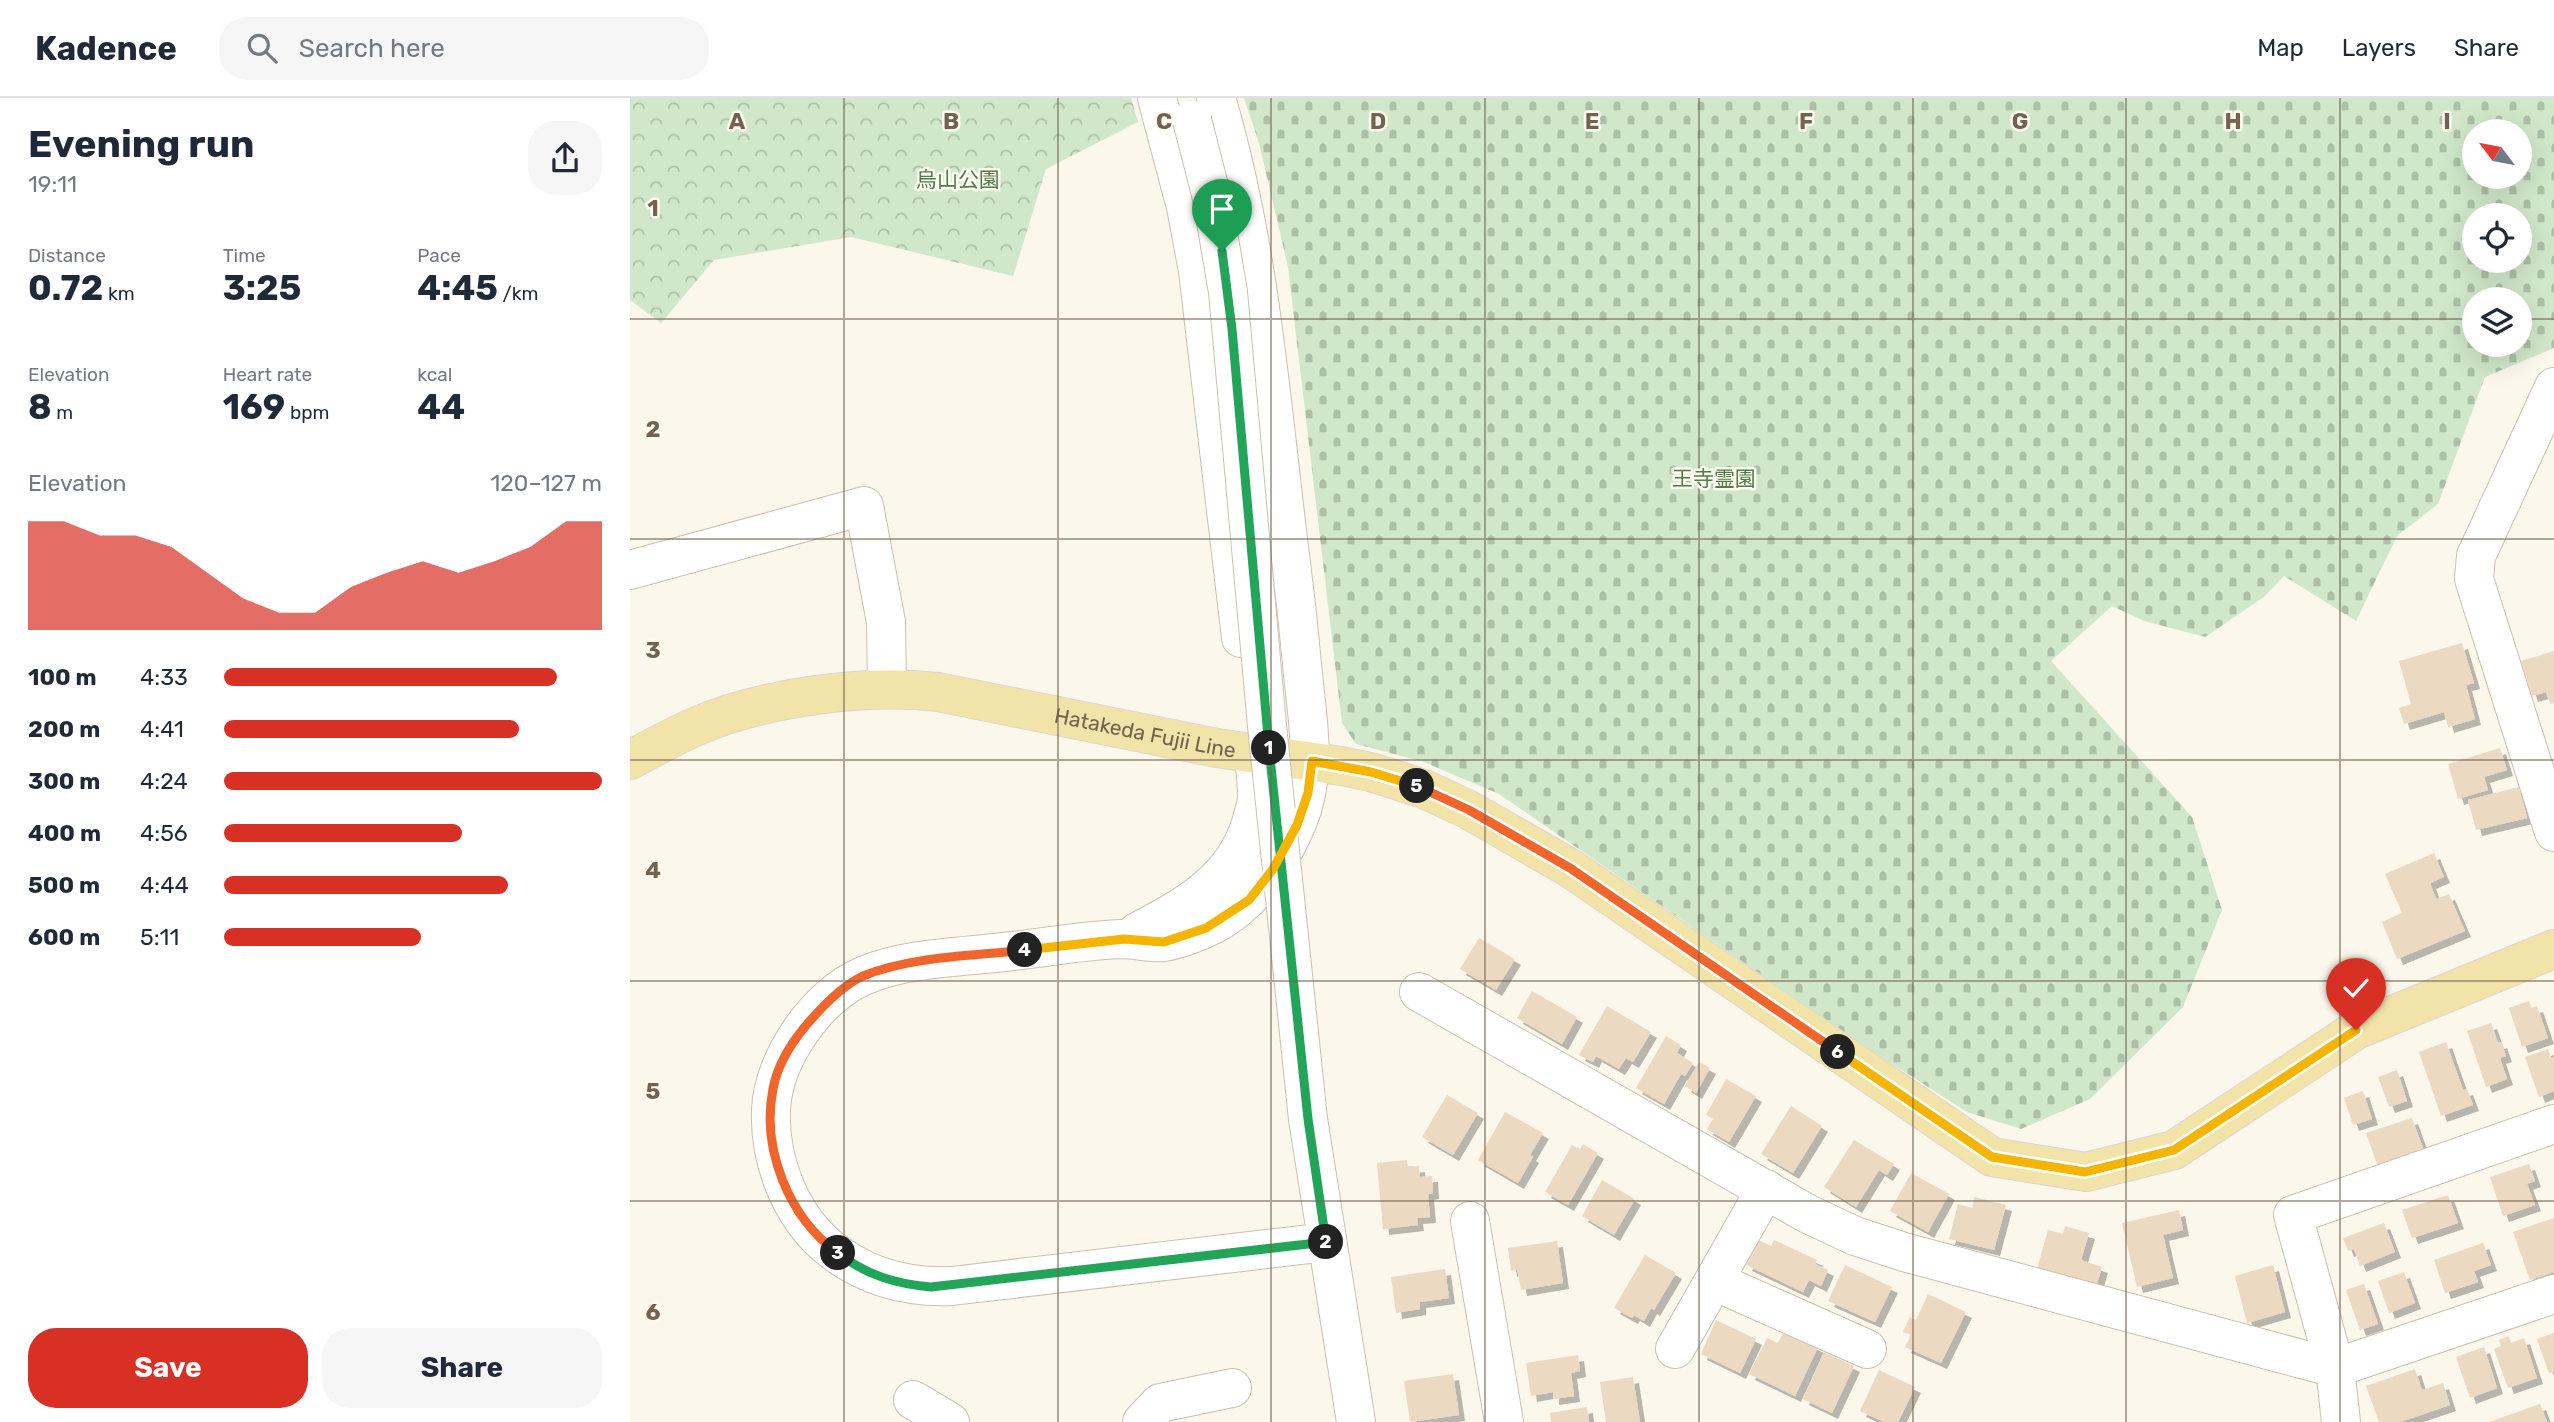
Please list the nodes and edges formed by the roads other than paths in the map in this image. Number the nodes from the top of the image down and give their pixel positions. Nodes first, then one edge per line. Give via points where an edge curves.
1 (1157, 98) edge
2 (1198, 105) edge
3 (2554, 387) edge
4 (630, 570) edge
5 (887, 689) junction
6 (2539, 732) edge
7 (1254, 754) junction
8 (630, 760) edge
9 (1312, 761) junction
10 (2554, 832) edge
11 (1124, 939) junction
12 (2554, 949) edge
13 (1419, 992) dead end
14 (2554, 1124) edge
15 (1766, 1189) junction
16 (1470, 1221) dead end
17 (1327, 1242) junction
18 (1714, 1281) junction
19 (2554, 1294) edge
20 (1675, 1349) dead end
21 (1867, 1349) dead end
22 (2335, 1368) junction
23 (1232, 1388) dead end
24 (913, 1400) dead end
25 (950, 1422) edge
26 (1142, 1422) edge
27 (1356, 1422) edge
28 (1504, 1422) edge
29 (2341, 1422) edge

1 - 7 street via 1198,271
2 - 9 street via 1235,163 1255,260
2 - 17 street, bridge via 1228,292 1267,726 1308,1119
3 - 6 street via 2476,556 2474,579
4 - 5 street via 864,506 886,622
5 - 7 main road, Hatakeda Fujii Line via 938,692
5 - 8 main road, Hatakeda Fujii Line via 758,706 697,725
6 - 10 street
7 - 9 main road, Hatakeda Fujii Line
7 - 11 street via 1257,799 1246,839 1227,870 1178,911
9 - 11 street via 1297,825 1273,869 1249,900 1206,928 1164,942
9 - 12 main road, Hatakeda Fujii Line via 1371,772 1469,810 1570,868 1992,1157 2085,1172 2174,1150 2356,1030
11 - 17 street via 893,967 863,976 825,1004 791,1045 773,1088 776,1159 805,1223 827,1245 864,1269 895,1282 931,1287
13 - 15 street
14 - 22 street via 2293,1214
15 - 18 street
15 - 22 street via 1855,1236 1904,1252
16 - 28 street
17 - 27 street
18 - 20 street
18 - 21 street
19 - 22 street
22 - 29 street
23 - 26 street via 1160,1403
24 - 25 street

